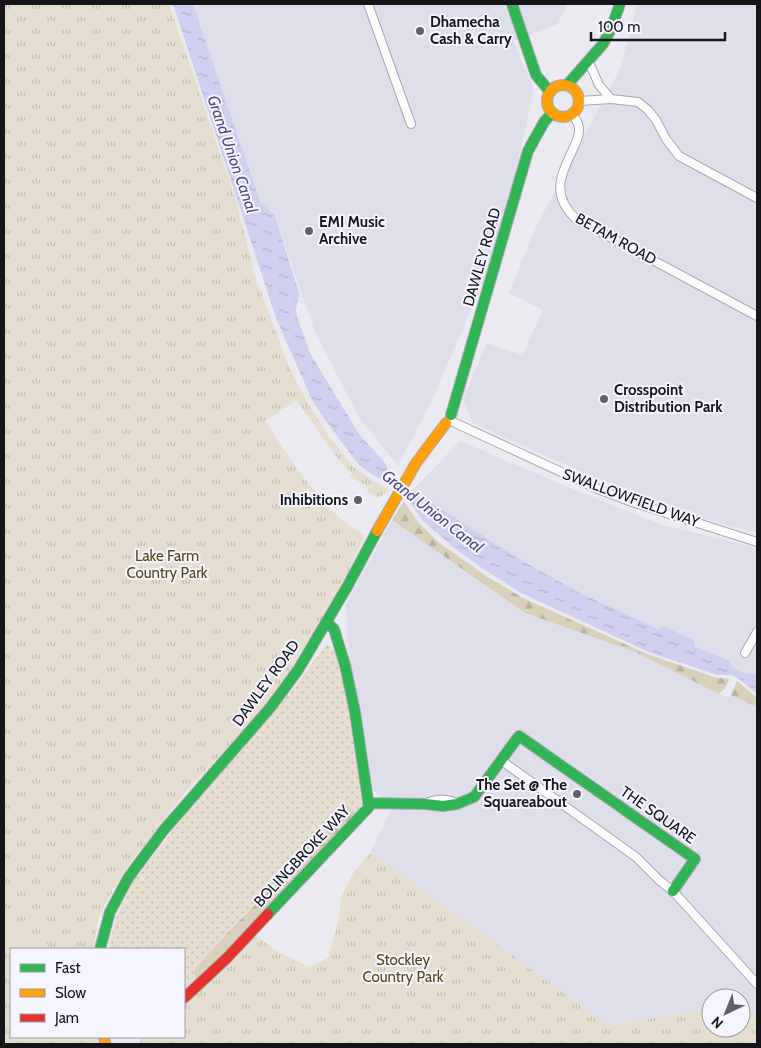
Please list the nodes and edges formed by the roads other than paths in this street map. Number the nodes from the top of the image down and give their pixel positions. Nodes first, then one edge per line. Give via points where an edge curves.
1 (368, 4) edge
2 (512, 4) edge
3 (620, 4) edge
4 (588, 60) junction
5 (567, 85) junction
6 (550, 92) junction
7 (611, 99) junction
8 (579, 101) junction
9 (552, 112) junction
10 (572, 114) junction
11 (411, 124) dead end
12 (757, 198) edge
13 (757, 316) edge
14 (450, 420) junction
15 (757, 542) edge
16 (326, 622) junction
17 (757, 632) edge
18 (745, 653) dead end
19 (502, 761) junction
20 (368, 803) junction
21 (673, 891) junction
22 (100, 948) edge
23 (757, 984) edge
24 (185, 997) edge

1 - 11 street
2 - 6 main road via 536,75
3 - 4 main road via 609,34
4 - 5 main road
4 - 7 street via 599,85
5 - 6 main road via 560,85
5 - 8 main road via 573,88
6 - 9 main road via 547,101
7 - 8 street
7 - 12 street via 638,102 656,120 679,156
8 - 10 main road
9 - 10 main road via 562,117
9 - 14 main road, DAWLEY ROAD via 528,151
10 - 13 street, BETAM ROAD via 579,126 578,137 560,178 560,194 566,209 576,219
14 - 15 street, SWALLOWFIELD WAY via 598,489
14 - 16 main road, DAWLEY ROAD via 416,463
16 - 20 main road, BOLINGBROKE WAY via 334,630 345,665
16 - 22 main road, DAWLEY ROAD via 298,670 270,708 163,831 128,878 110,912
17 - 18 street
19 - 20 main road, THE SQUARE via 474,797 452,806
19 - 21 street via 636,858
19 - 21 main road, THE SQUARE via 519,736 695,860
20 - 24 main road, BOLINGBROKE WAY via 369,807 227,958
21 - 23 street

